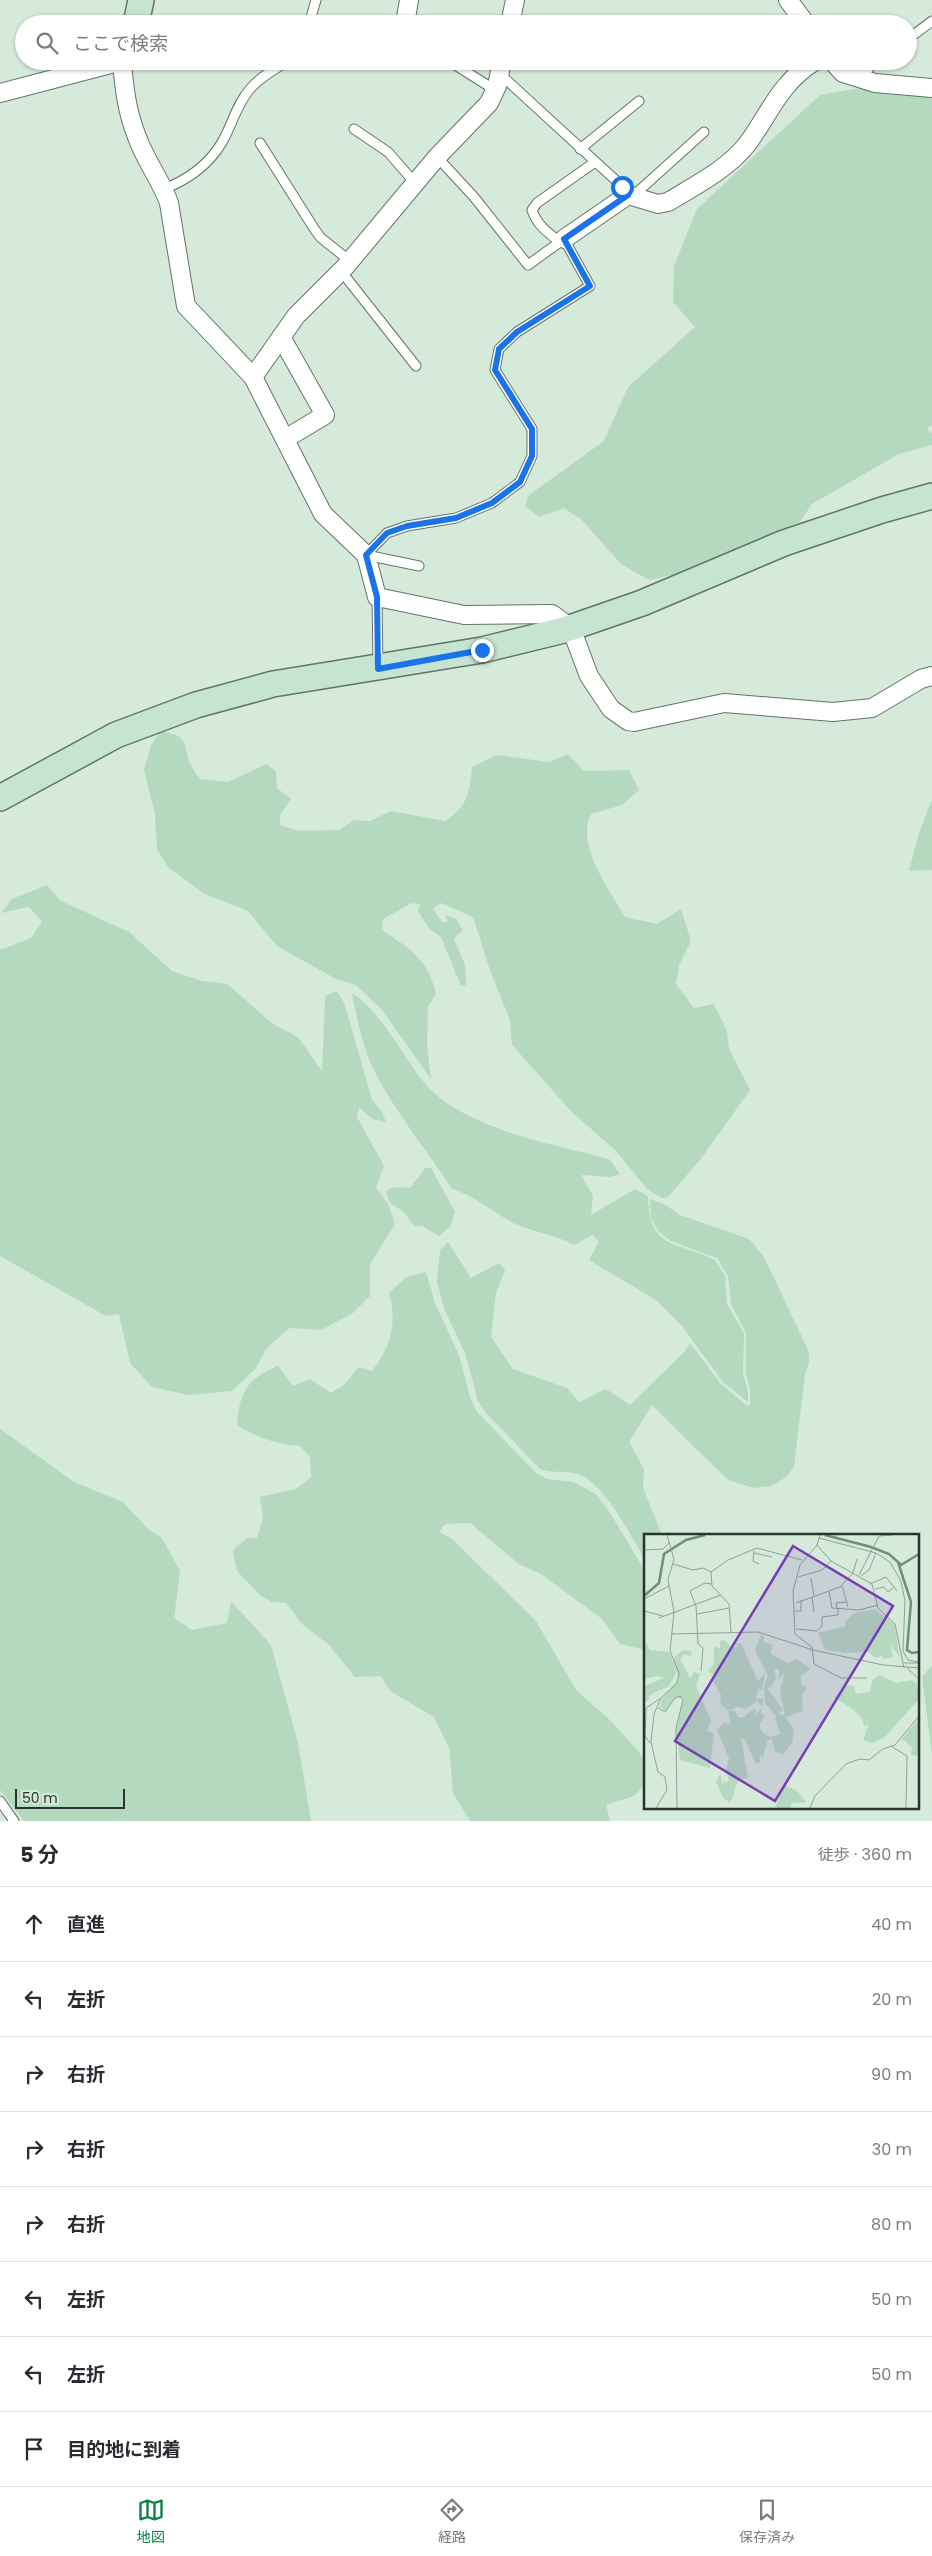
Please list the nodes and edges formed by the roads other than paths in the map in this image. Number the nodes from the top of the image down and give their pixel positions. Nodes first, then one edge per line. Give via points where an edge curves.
1 (141, 0) edge
2 (316, 0) edge
3 (409, 0) edge
4 (515, 0) edge
5 (788, 0) edge
6 (138, 15) edge
7 (312, 15) edge
8 (407, 15) edge
9 (512, 15) edge
10 (799, 15) edge
11 (932, 21) edge
12 (917, 32) edge
13 (88, 70) edge
14 (123, 70) edge
15 (275, 70) edge
16 (482, 70) edge
17 (802, 70) edge
18 (840, 70) edge
19 (868, 70) edge
20 (499, 75) edge
21 (861, 78) junction
22 (932, 88) edge
23 (0, 93) edge
24 (639, 101) dead end
25 (354, 129) dead end
26 (704, 132) dead end
27 (260, 143) dead end
28 (580, 149) junction
29 (437, 157) junction
30 (595, 162) junction
31 (415, 183) junction
32 (164, 189) junction
33 (630, 196) junction
34 (562, 240) junction
35 (346, 266) junction
36 (281, 337) junction
37 (416, 366) dead end
38 (253, 378) junction
39 (285, 439) junction
40 (932, 496) edge
41 (366, 555) junction
42 (419, 566) dead end
43 (377, 597) junction
44 (571, 628) junction
45 (378, 669) junction
46 (932, 676) edge
47 (0, 798) edge
48 (0, 1802) edge
49 (14, 1821) edge

1 - 6 street
2 - 7 lane
3 - 8 street
4 - 9 street
5 - 10 street
11 - 12 lane
13 - 23 street
14 - 32 street via 125,102 137,139
15 - 32 lane via 251,87 239,103 222,143 213,154 194,173
16 - 20 lane
17 - 33 street via 777,95 747,144 719,171 668,202 658,204
18 - 21 street
19 - 21 lane
20 - 28 lane
20 - 29 street via 489,103
21 - 22 street via 876,83
24 - 28 lane
25 - 31 lane via 388,152
26 - 33 lane
27 - 35 lane via 318,234
28 - 30 lane
29 - 31 street
29 - 34 lane via 474,197 528,265
30 - 33 lane
30 - 34 lane via 537,203 532,210 543,229
31 - 35 street
32 - 38 street via 186,306
33 - 34 street
34 - 41 lane via 590,286 517,332 499,349 495,370 532,429 532,456 520,482 492,503 456,518 407,526 387,533
35 - 36 street via 296,316
35 - 37 lane
36 - 38 street
36 - 39 street via 325,415
38 - 39 street
39 - 41 street via 323,514
40 - 44 street via 784,544 642,603
41 - 42 lane
41 - 43 street
43 - 44 street via 464,615 552,614
43 - 45 lane
44 - 45 street via 482,650
44 - 46 street via 588,676 611,709 634,722 724,702 833,712 872,708 921,679
45 - 47 street via 272,684 196,705 116,735
48 - 49 lane

